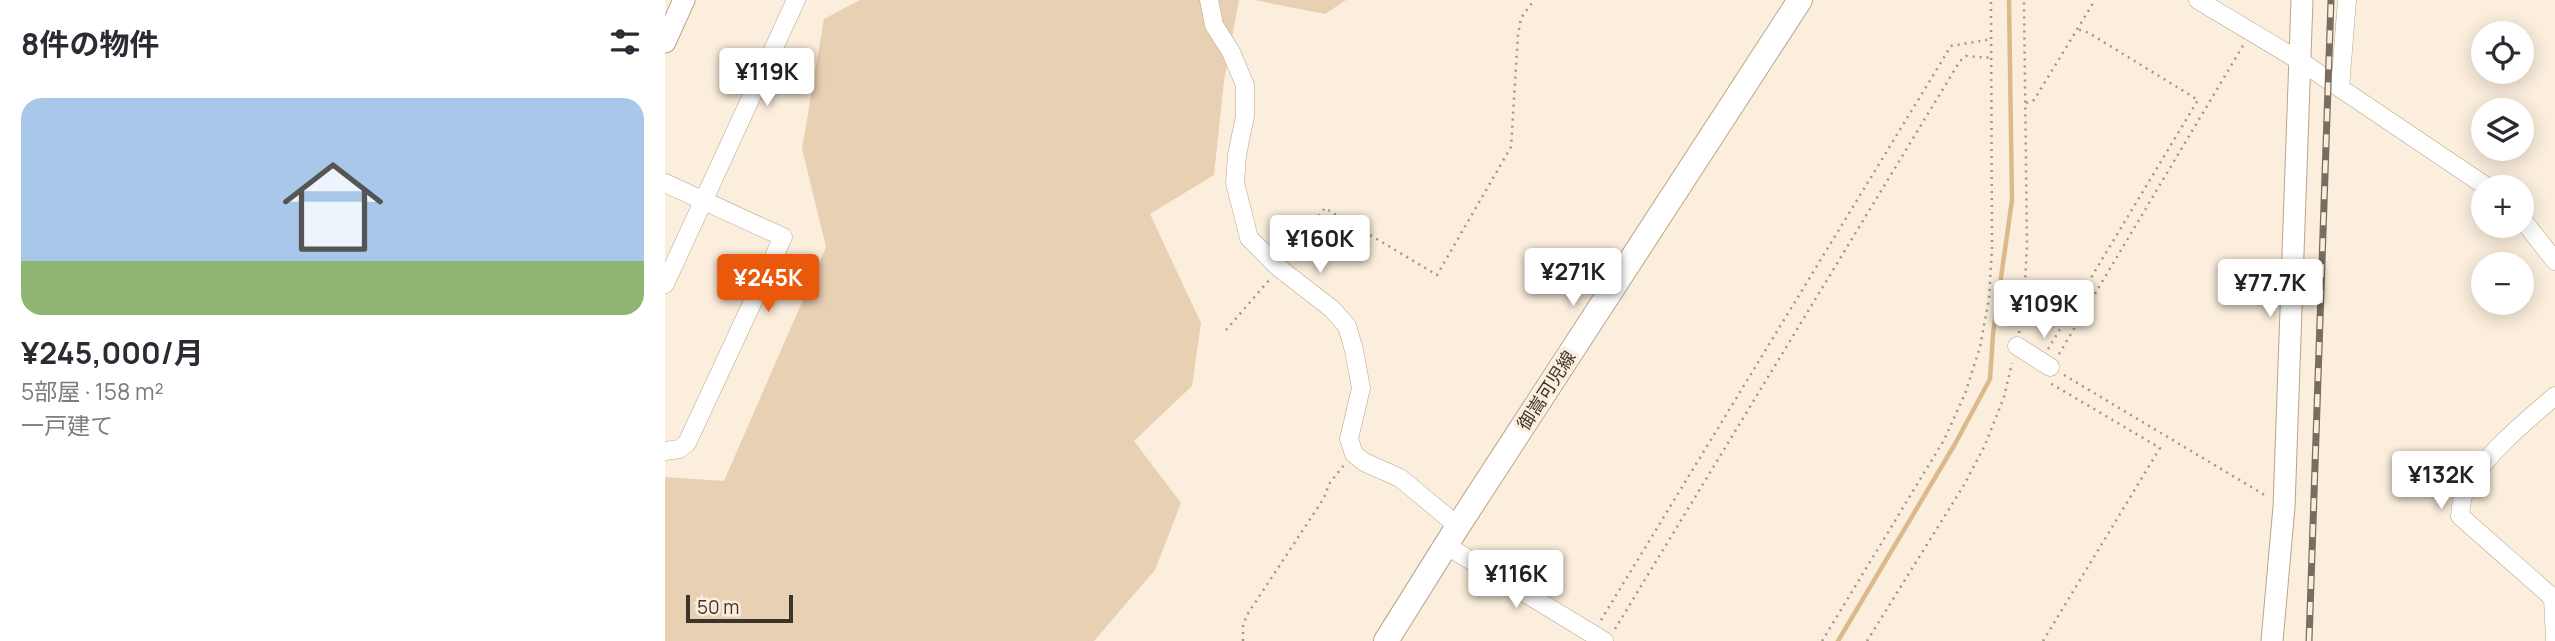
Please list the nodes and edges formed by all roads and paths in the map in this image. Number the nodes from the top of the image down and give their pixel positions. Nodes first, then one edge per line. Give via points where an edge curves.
1 (684, 0) edge
2 (796, 0) edge
3 (1209, 0) edge
4 (1534, 0) edge
5 (1800, 0) edge
6 (1991, 0) edge
7 (2024, 0) edge
8 (2095, 0) edge
9 (2197, 0) edge
10 (2302, 0) edge
11 (2347, 0) edge
12 (2077, 29) junction
13 (2251, 32) junction
14 (1992, 39) junction
15 (665, 42) edge
16 (1992, 58) junction
17 (2299, 61) junction
18 (2340, 88) junction
19 (2026, 103) junction
20 (2471, 176) edge
21 (665, 183) edge
22 (703, 200) junction
23 (2534, 234) edge
24 (2555, 261) edge
25 (1279, 268) junction
26 (665, 284) edge
27 (1226, 330) dead end
28 (2017, 346) junction
29 (2046, 370) junction
30 (2555, 396) edge
31 (665, 452) edge
32 (1354, 454) junction
33 (2284, 507) junction
34 (1453, 536) junction
35 (1604, 635) edge
36 (2555, 639) edge
37 (1243, 641) edge
38 (1386, 641) edge
39 (1822, 641) edge
40 (1867, 641) edge
41 (2043, 641) edge
42 (2272, 641) edge

1 - 15 street
2 - 22 street
3 - 25 street via 1214,25 1245,85 1235,183 1242,215 1249,238
4 - 25 path via 1521,18 1518,35 1511,147 1437,275 1325,208
5 - 34 main road, 御嵩可児線
6 - 14 path
7 - 19 path
8 - 12 path
9 - 13 street
10 - 17 street
11 - 18 street
12 - 19 path via 2034,100
12 - 29 path via 2198,100
13 - 17 street
13 - 29 path
14 - 16 path
14 - 35 path via 1951,46
16 - 35 path via 1966,56 1960,61
16 - 39 path via 1992,248 1980,347 1944,440
17 - 18 street
17 - 33 street
18 - 20 street
19 - 28 path via 2027,245
21 - 22 street
22 - 26 street
22 - 31 street via 783,237 687,443
23 - 24 street
25 - 27 path
25 - 32 street via 1332,309 1351,336 1361,388 1349,439
28 - 29 street
28 - 40 path via 1985,444
29 - 33 path
29 - 41 path via 2160,448
30 - 36 street via 2483,466 2463,495 2460,516 2553,598
32 - 34 street via 1400,478
32 - 37 path via 1329,484 1247,615
33 - 42 street
34 - 35 street
34 - 38 main road, 御嵩可児線

